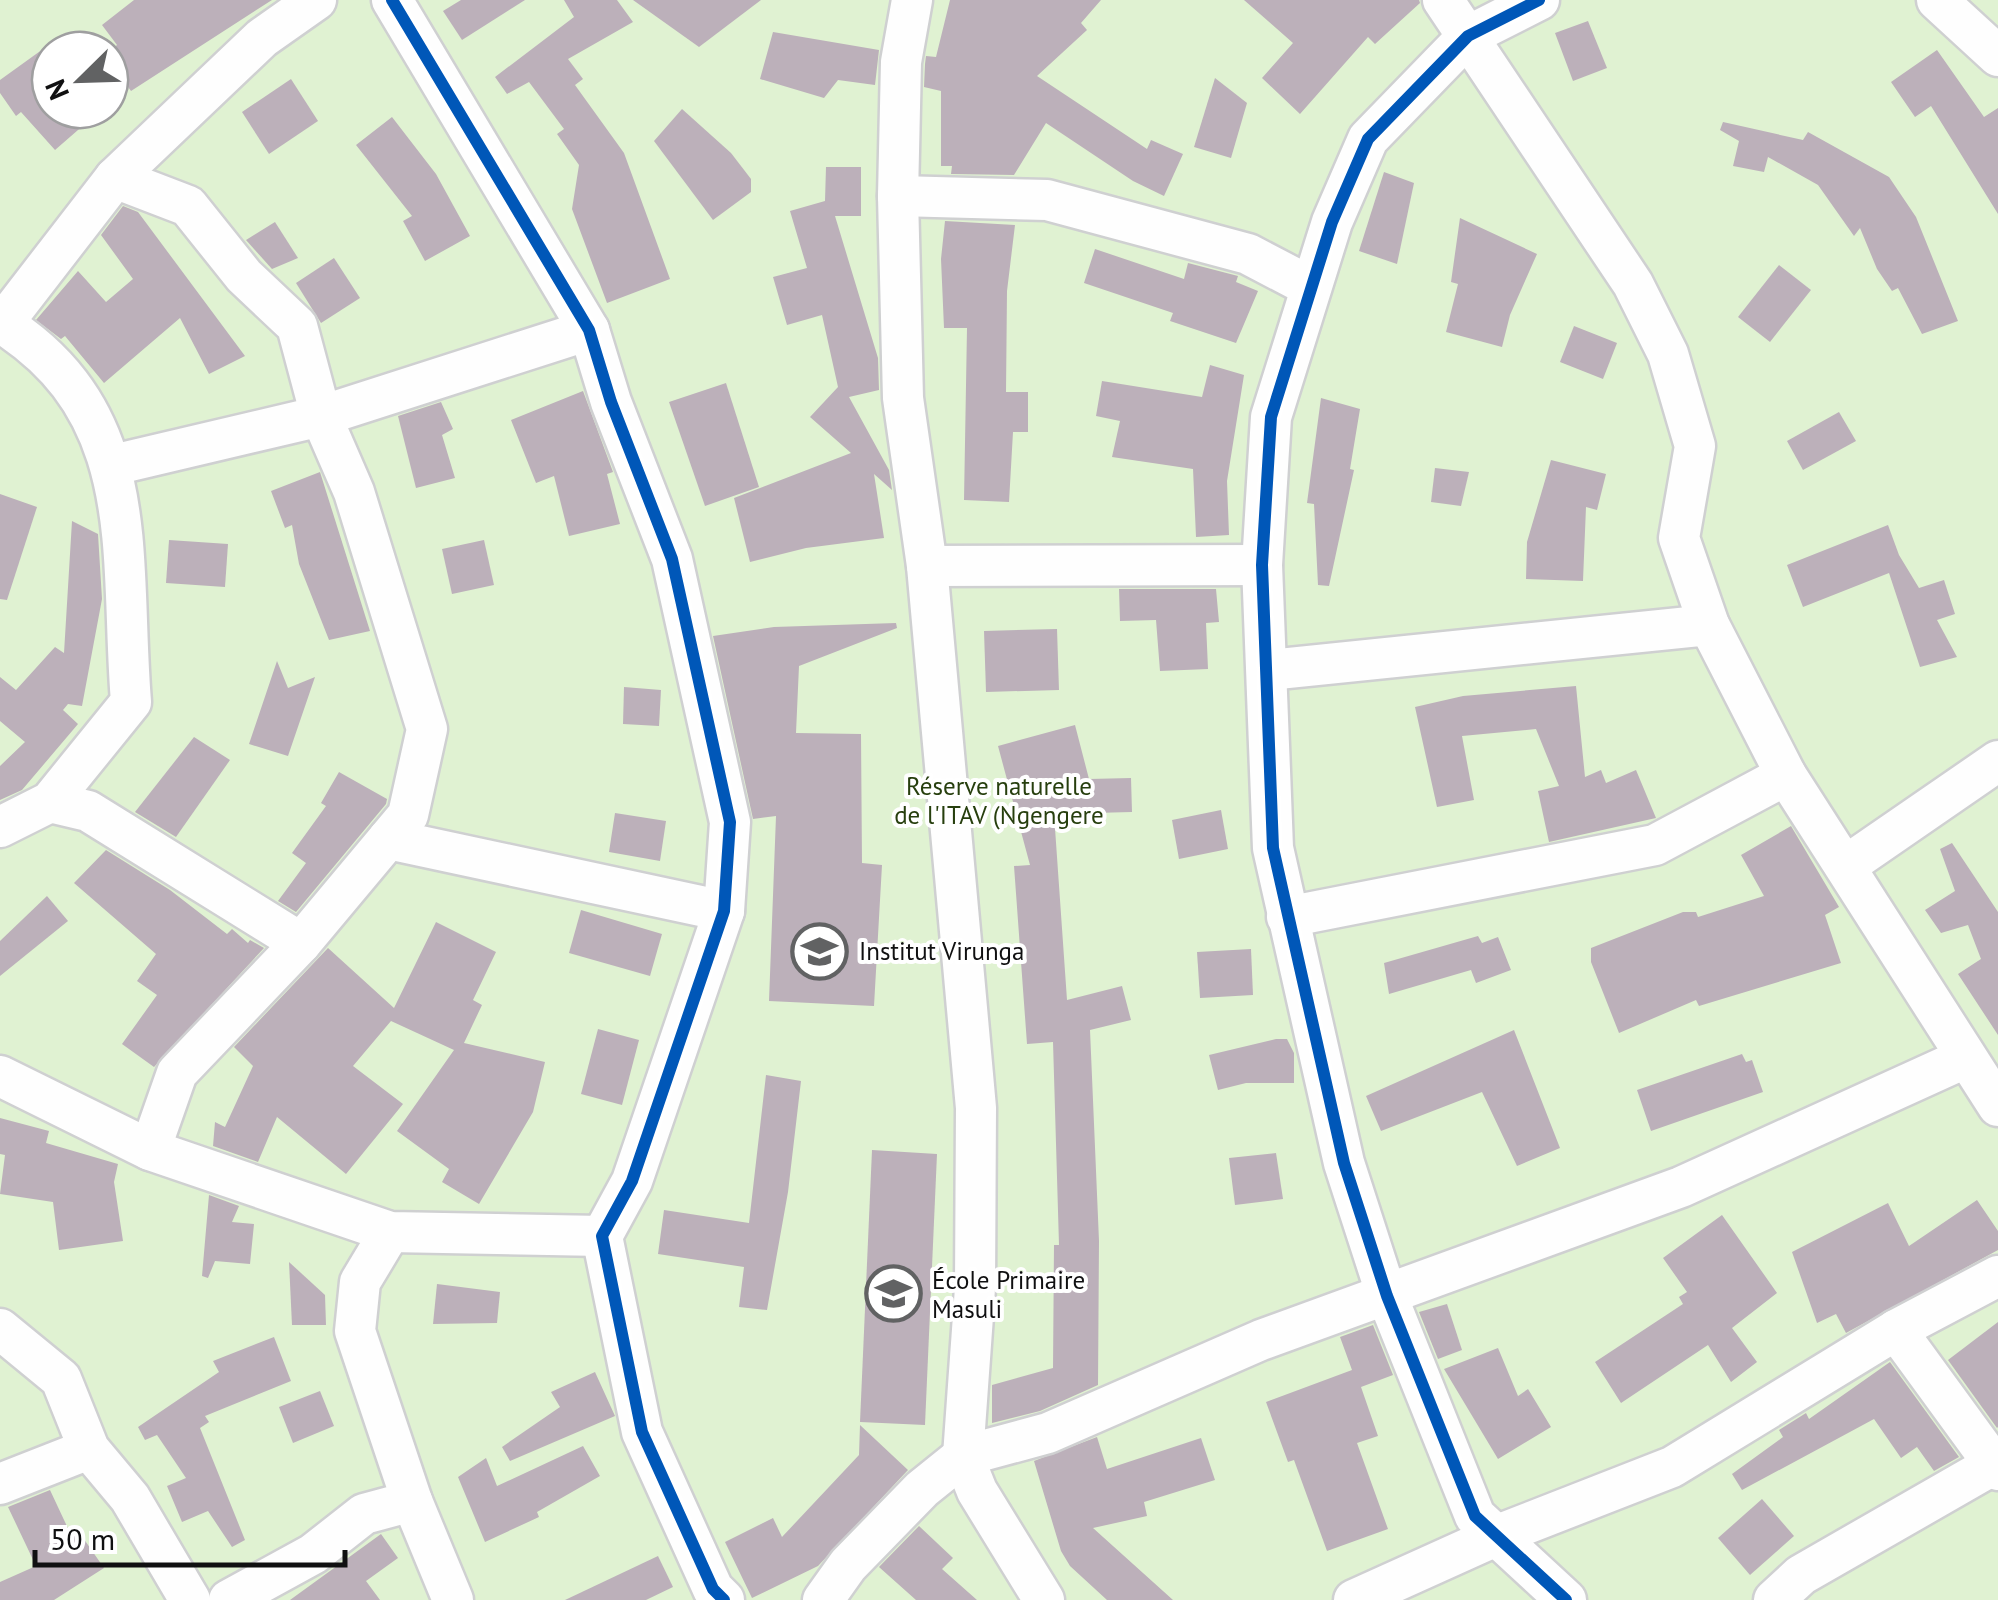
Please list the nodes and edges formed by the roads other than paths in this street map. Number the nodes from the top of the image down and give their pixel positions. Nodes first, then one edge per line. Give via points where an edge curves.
1 (316, 0) edge
2 (392, 0) edge
3 (912, 0) edge
4 (1443, 0) edge
5 (1539, 0) edge
6 (1945, 2) edge
7 (1468, 36) junction
8 (1998, 56) edge
9 (115, 178) junction
10 (898, 196) junction
11 (1311, 287) junction
12 (1, 322) edge
13 (589, 330) junction
14 (321, 416) junction
15 (113, 465) junction
16 (927, 566) junction
17 (1262, 566) junction
18 (1709, 626) junction
19 (1268, 670) junction
20 (1998, 761) edge
21 (1786, 775) junction
22 (50, 802) junction
23 (0, 827) edge
24 (388, 839) junction
25 (1847, 866) junction
26 (724, 911) junction
27 (1287, 917) junction
28 (301, 943) junction
29 (1965, 1058) junction
30 (0, 1076) edge
31 (1998, 1106) edge
32 (150, 1150) junction
33 (390, 1232) junction
34 (602, 1236) junction
35 (1998, 1276) edge
36 (1388, 1296) junction
37 (0, 1329) edge
38 (1896, 1330) junction
39 (89, 1449) junction
40 (962, 1456) junction
41 (1995, 1468) edge
42 (0, 1484) edge
43 (412, 1501) junction
44 (1498, 1535) junction
45 (190, 1600) edge
46 (229, 1600) edge
47 (453, 1600) edge
48 (724, 1600) edge
49 (823, 1600) edge
50 (1044, 1600) edge
51 (1354, 1600) edge
52 (1566, 1600) edge
53 (1774, 1600) edge

1 - 9 street via 262,38
2 - 13 street
3 - 10 street via 901,62
4 - 7 street
5 - 7 street
6 - 8 street
7 - 11 street via 1368,139
7 - 18 street via 1632,284 1668,354 1695,446 1679,538
9 - 12 street
9 - 14 street via 188,206 244,276 297,326
10 - 11 street via 1048,200 1215,244
10 - 16 street via 903,398
11 - 17 street via 1271,417
12 - 15 street via 74,385
13 - 14 street
13 - 26 street via 672,559 730,822
14 - 15 street
14 - 24 street via 354,492 427,729 408,815
15 - 22 street via 128,568 131,702
16 - 17 street
16 - 40 street via 976,1108 976,1288
17 - 19 street
18 - 19 street
18 - 21 street
19 - 27 street via 1273,848
20 - 25 street
21 - 25 street
21 - 27 street via 1655,844
22 - 23 street
22 - 28 street via 88,810
24 - 26 street
24 - 28 street
25 - 29 street
26 - 34 street via 632,1181
27 - 36 street via 1344,1163
28 - 32 street via 177,1073
29 - 31 street
29 - 36 street via 1681,1187
30 - 32 street
32 - 33 street
33 - 34 street
33 - 43 street via 360,1282 355,1331
34 - 48 street via 642,1432 713,1589
35 - 38 street
36 - 40 street via 1261,1340 1048,1433
36 - 44 street via 1476,1516
37 - 39 street via 61,1379
38 - 41 street
38 - 44 street via 1672,1467
39 - 42 street
39 - 45 street via 130,1498
40 - 49 street via 848,1565
40 - 50 street
41 - 53 street via 1801,1575
43 - 46 street via 364,1514 313,1554
43 - 47 street
44 - 51 street
44 - 52 street

